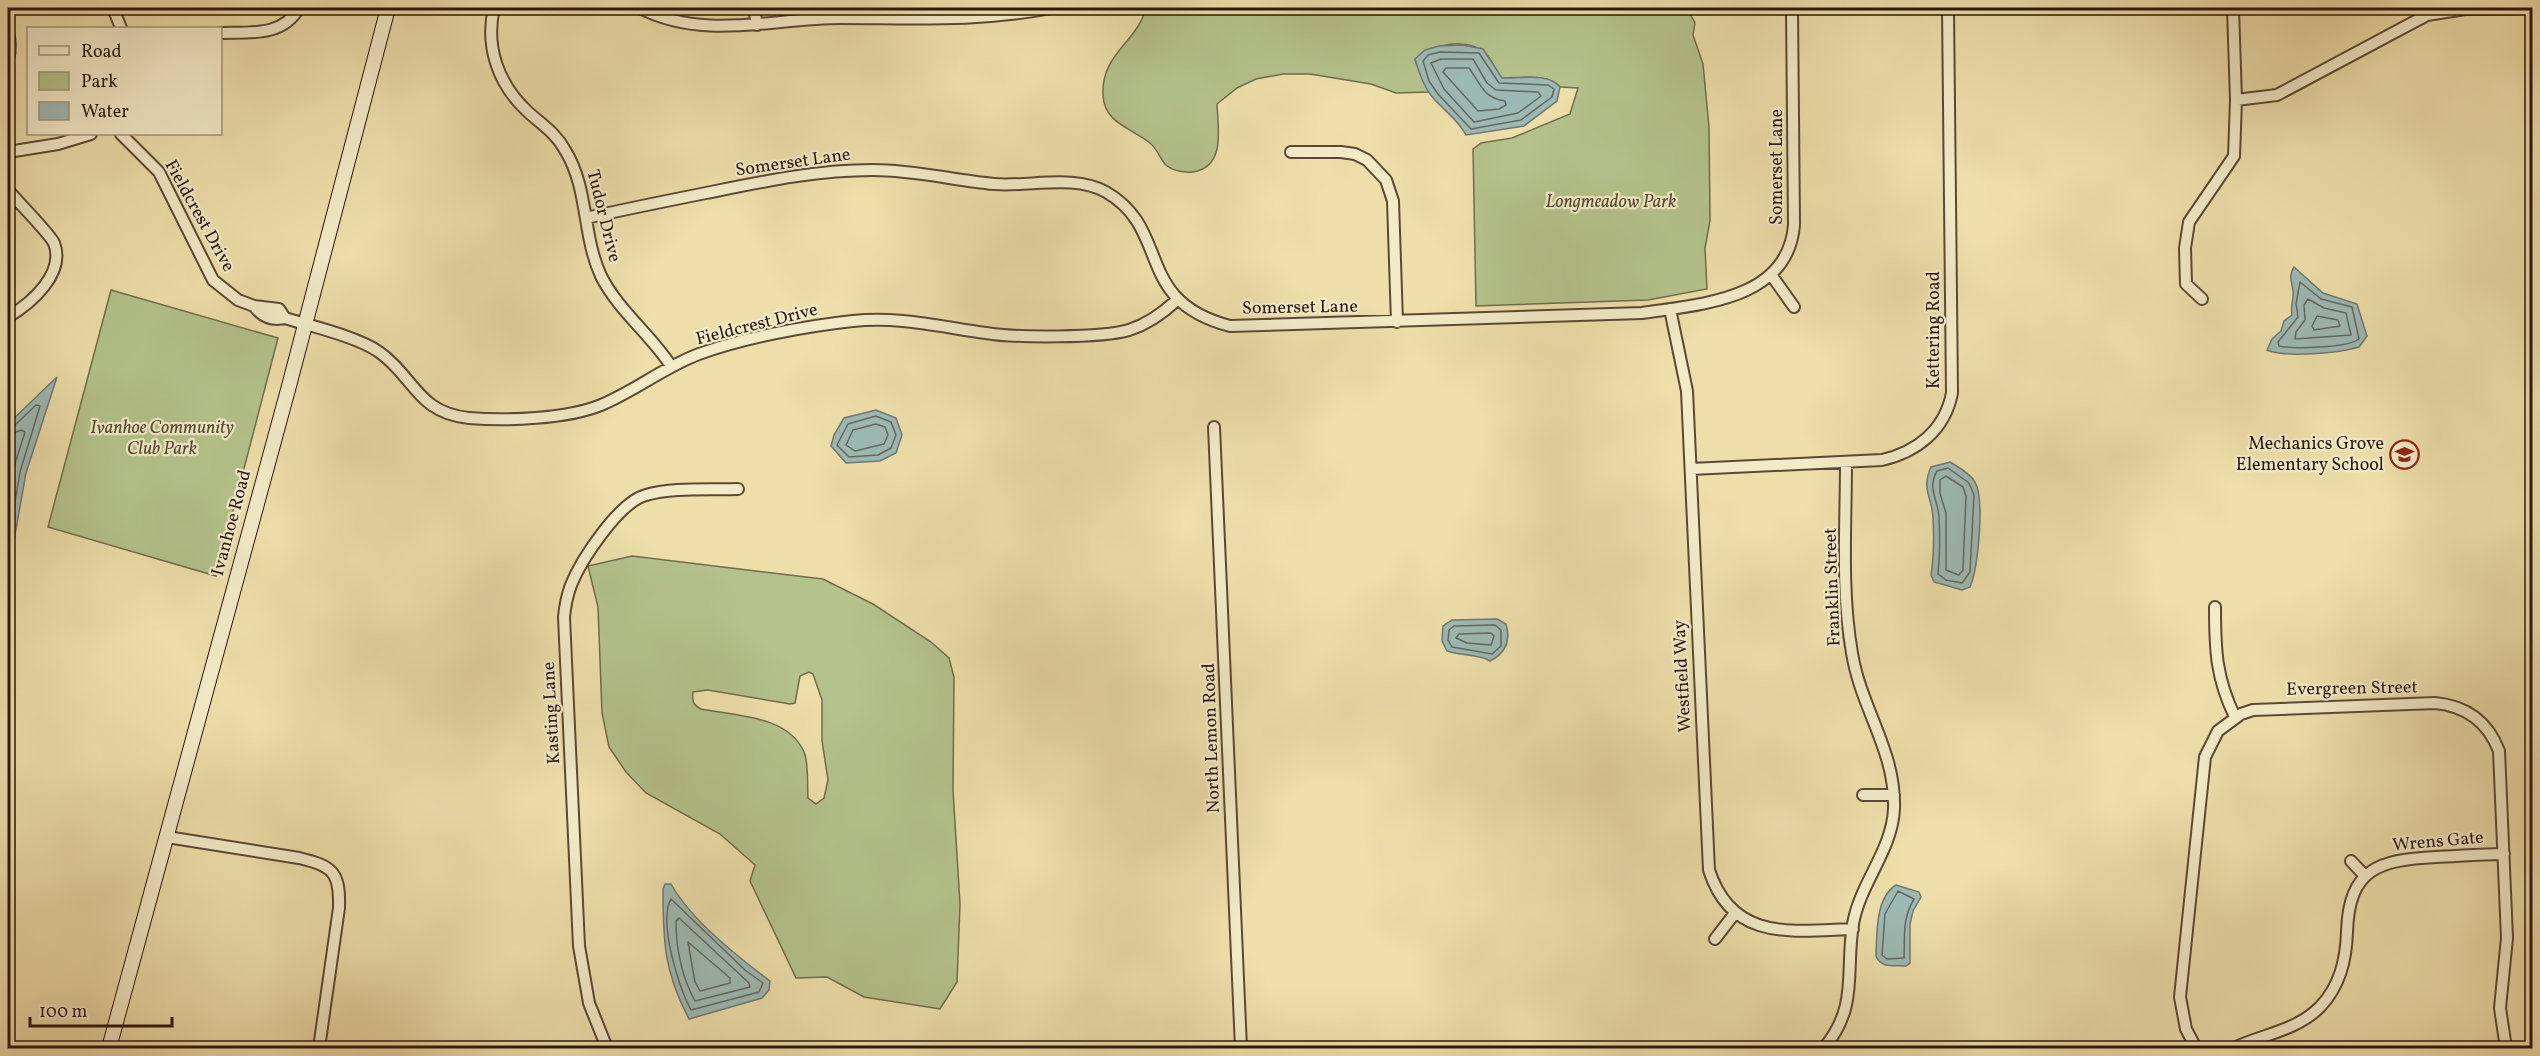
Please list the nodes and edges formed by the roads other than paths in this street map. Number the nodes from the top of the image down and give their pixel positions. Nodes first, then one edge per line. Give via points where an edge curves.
1 (113, 8) edge
2 (299, 8) edge
3 (388, 8) edge
4 (494, 8) edge
5 (640, 8) edge
6 (754, 8) edge
7 (1051, 8) edge
8 (1792, 8) edge
9 (1948, 8) edge
10 (2233, 8) edge
11 (2465, 8) edge
12 (2532, 8) edge
13 (757, 25) junction
14 (122, 27) edge
15 (222, 33) edge
16 (2236, 100) junction
17 (88, 135) edge
18 (122, 135) edge
19 (8, 152) edge
20 (1291, 152) dead end
21 (8, 190) edge
22 (586, 218) junction
23 (1772, 276) junction
24 (2202, 299) dead end
25 (1177, 300) junction
26 (1794, 307) dead end
27 (1670, 309) junction
28 (8, 317) edge
29 (1397, 322) junction
30 (305, 324) junction
31 (671, 366) junction
32 (1214, 427) dead end
33 (1846, 462) junction
34 (1691, 469) junction
35 (738, 489) dead end
36 (2216, 607) dead end
37 (2235, 717) junction
38 (1863, 795) dead end
39 (1894, 795) junction
40 (167, 837) junction
41 (2504, 854) junction
42 (2351, 861) dead end
43 (2365, 876) junction
44 (1735, 913) junction
45 (1853, 929) junction
46 (1715, 939) dead end
47 (109, 1048) edge
48 (319, 1048) edge
49 (607, 1048) edge
50 (1241, 1048) edge
51 (1824, 1048) edge
52 (2196, 1048) edge
53 (2234, 1048) edge
54 (2506, 1048) edge

1 - 14 street
2 - 15 street via 292,19 273,31
3 - 30 main road, Ivanhoe Road
4 - 22 street, Tudor Drive via 491,42 497,68 511,94 547,126 565,149 583,192
5 - 13 street via 696,26
6 - 13 street
7 - 13 street via 948,20 840,18
8 - 23 street, Somerset Lane via 1794,225 1789,251
9 - 33 street, Kettering Road via 1950,401 1940,425 1922,444 1895,457
10 - 16 street
11 - 12 street
11 - 16 street via 2427,15 2277,95
16 - 24 street via 2234,156 2189,222 2186,284
17 - 19 street
18 - 30 street, Fieldcrest Drive via 159,172 213,280 238,300 254,306 261,315
20 - 29 street via 1355,154 1367,160 1386,180 1393,201
21 - 28 street via 54,243 55,261 50,280
22 - 25 street, Somerset Lane via 823,172 938,174 994,184 1071,183 1105,192 1128,209
22 - 31 street, Tudor Drive via 592,253 602,277
23 - 26 street
23 - 27 street, Somerset Lane via 1753,289
25 - 29 street, Somerset Lane via 1201,316 1230,326
25 - 31 street, Fieldcrest Drive via 1154,319 1120,332 1019,336 894,319 855,320 733,344
27 - 29 street, Somerset Lane
27 - 34 street, Westfield Way via 1687,391
30 - 31 street, Fieldcrest Drive via 373,348 392,362 422,398 461,417 579,412 617,397
30 - 40 main road, Ivanhoe Road
32 - 50 street, North Lemon Road
33 - 34 street, Kettering Road
33 - 39 street, Franklin Street via 1852,651 1861,691 1889,756
34 - 44 street, Westfield Way via 1709,870 1714,886
35 - 49 street, Kasting Lane via 655,493 633,500 578,571 566,600 579,946 587,995
36 - 37 street via 2217,664 2224,695
37 - 41 street, Evergreen Street via 2272,707 2435,703 2462,708 2486,726 2499,751
37 - 52 street, Evergreen Street via 2211,743 2201,782 2180,996 2186,1029
38 - 39 street
39 - 45 street, Franklin Street via 1890,832 1865,887
40 - 47 main road, Ivanhoe Road
40 - 48 street via 319,862 338,878 339,908
41 - 43 street, Wrens Gate via 2398,859 2370,870
41 - 54 street, Evergreen Street via 2507,938 2500,1008
42 - 43 street
43 - 53 street, Wrens Gate via 2351,896 2347,910 2342,972 2320,1006 2288,1028
44 - 45 street, Westfield Way via 1750,923 1771,929
44 - 46 street
45 - 51 street, Franklin Street via 1849,999 1844,1018

